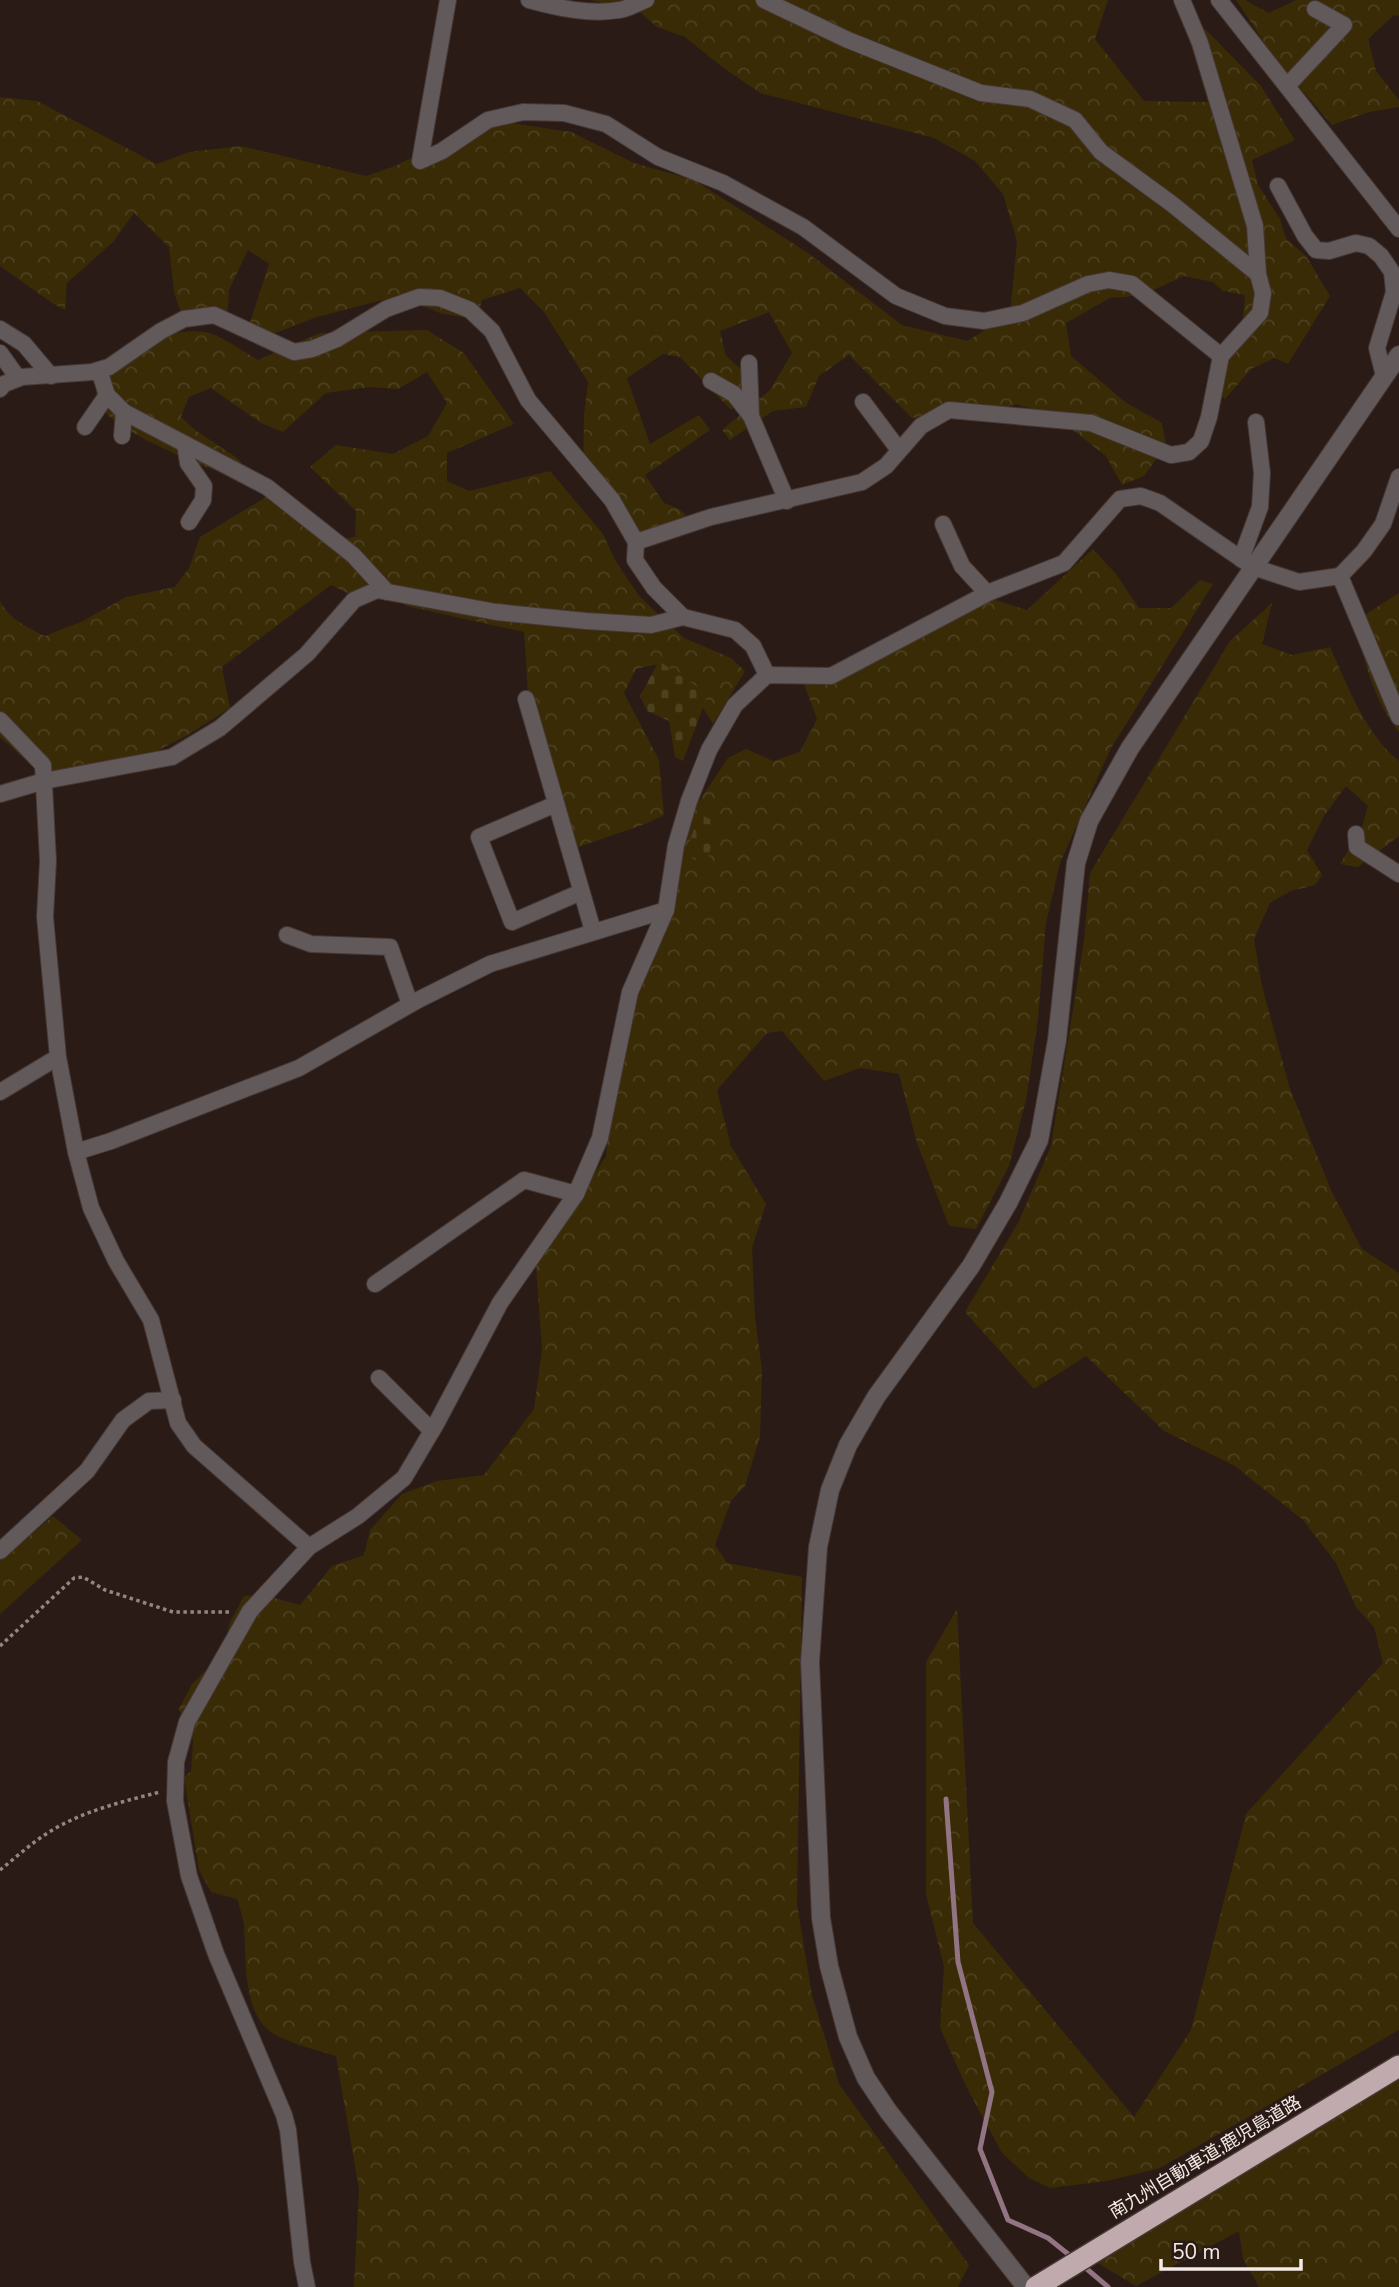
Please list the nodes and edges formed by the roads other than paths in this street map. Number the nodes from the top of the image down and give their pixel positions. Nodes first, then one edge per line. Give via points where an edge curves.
1 (448, 0) edge
2 (529, 0) edge
3 (646, 0) edge
4 (764, 0) edge
5 (1182, 0) edge
6 (1219, 0) edge
7 (1315, 9) dead end
8 (1287, 86) junction
9 (1278, 186) dead end
10 (1399, 229) edge
11 (1258, 274) junction
12 (0, 329) edge
13 (0, 353) edge
14 (1399, 355) edge
15 (1221, 356) junction
16 (749, 363) dead end
17 (99, 370) junction
18 (51, 376) junction
19 (1384, 376) junction
20 (18, 378) junction
21 (711, 381) dead end
22 (0, 389) edge
23 (107, 395) junction
24 (863, 402) dead end
25 (124, 412) junction
26 (751, 416) junction
27 (1256, 422) dead end
28 (85, 427) dead end
29 (122, 436) dead end
30 (185, 444) junction
31 (899, 450) junction
32 (1399, 477) edge
33 (787, 501) junction
34 (189, 522) dead end
35 (943, 524) dead end
36 (636, 541) junction
37 (1247, 563) junction
38 (1340, 576) junction
39 (387, 592) junction
40 (987, 593) junction
41 (683, 617) junction
42 (767, 675) junction
43 (526, 699) dead end
44 (1399, 717) edge
45 (0, 720) edge
46 (44, 781) junction
47 (0, 794) edge
48 (556, 804) junction
49 (1356, 834) dead end
50 (1399, 874) edge
51 (581, 891) junction
52 (666, 909) junction
53 (593, 931) junction
54 (288, 935) dead end
55 (410, 1004) junction
56 (58, 1057) junction
57 (0, 1092) edge
58 (76, 1152) junction
59 (576, 1194) junction
60 (375, 1284) dead end
61 (379, 1378) dead end
62 (173, 1400) junction
63 (432, 1431) junction
64 (309, 1548) junction
65 (0, 1551) edge
66 (1399, 2066) edge
67 (307, 2287) edge
68 (1026, 2287) edge
69 (1036, 2287) edge

1 - 15 street via 420,161 488,120 523,113 564,113 606,124 658,156 723,183 803,227 896,296 945,316 984,321 1023,313 1088,284 1110,280 1132,284
2 - 3 street via 596,11 622,10
4 - 11 street via 848,40 981,93 1030,99 1074,120 1101,152
5 - 11 street via 1200,43 1255,226
6 - 8 street
7 - 8 street via 1345,25
8 - 10 street
9 - 19 street via 1316,250 1356,243 1369,246 1392,272 1395,292 1377,348
11 - 15 street via 1263,293 1260,313
12 - 18 street via 24,344
13 - 20 street
14 - 19 street
15 - 31 street via 1209,417 1200,441 1189,452 1171,455 1091,423 949,410 920,426
16 - 26 street
17 - 18 street
17 - 23 street
17 - 36 street via 184,320 214,316 294,352 337,339 397,304 419,297 440,298 470,310 492,331 528,400 612,500
18 - 20 street
19 - 37 street
20 - 22 street
21 - 26 street via 734,394
23 - 25 street
23 - 28 street
24 - 31 street
25 - 29 street
25 - 30 street
26 - 33 street
27 - 37 street via 1262,473
30 - 34 street via 188,464 204,486 203,500
30 - 39 street via 267,487 354,555
31 - 33 street via 886,466 862,482
32 - 38 street via 1383,524
33 - 36 street via 711,517
35 - 40 street via 962,566
36 - 41 street via 635,560 654,588
37 - 38 street via 1299,582
37 - 40 street via 1160,503 1141,496 1120,499 1064,563
37 - 68 street via 1089,821 1076,863 1057,1040 1039,1140 971,1266 877,1397 848,1446 830,1490 818,1547 810,1662 821,1918 828,1966 866,2078
38 - 44 street
39 - 41 street via 496,612 586,621 651,625
39 - 46 street via 377,590 354,600 307,654 220,728 172,757
40 - 42 street via 831,676
41 - 42 street via 735,630 753,646
42 - 52 street via 735,705 709,750 676,845
43 - 48 street
45 - 46 street via 43,765
46 - 47 street
46 - 56 street via 45,917
48 - 51 street
48 - 51 street via 479,836 512,922
49 - 50 street via 1357,847
51 - 53 street
52 - 53 street
52 - 59 street via 630,992 600,1138
53 - 55 street via 491,964
54 - 55 street via 311,944 390,947
55 - 58 street via 299,1068
56 - 57 street
56 - 58 street
58 - 62 street via 91,1208 151,1321
59 - 60 street via 524,1180
59 - 63 street via 500,1303
61 - 63 street
62 - 64 street via 178,1423 194,1446
62 - 65 street via 149,1401 123,1420 87,1471
63 - 64 street via 404,1478
64 - 67 street via 250,1611 187,1722 176,1762 176,1801 189,1875 288,2130
66 - 69 highway, 南九州自動車道;鹿児島道路

